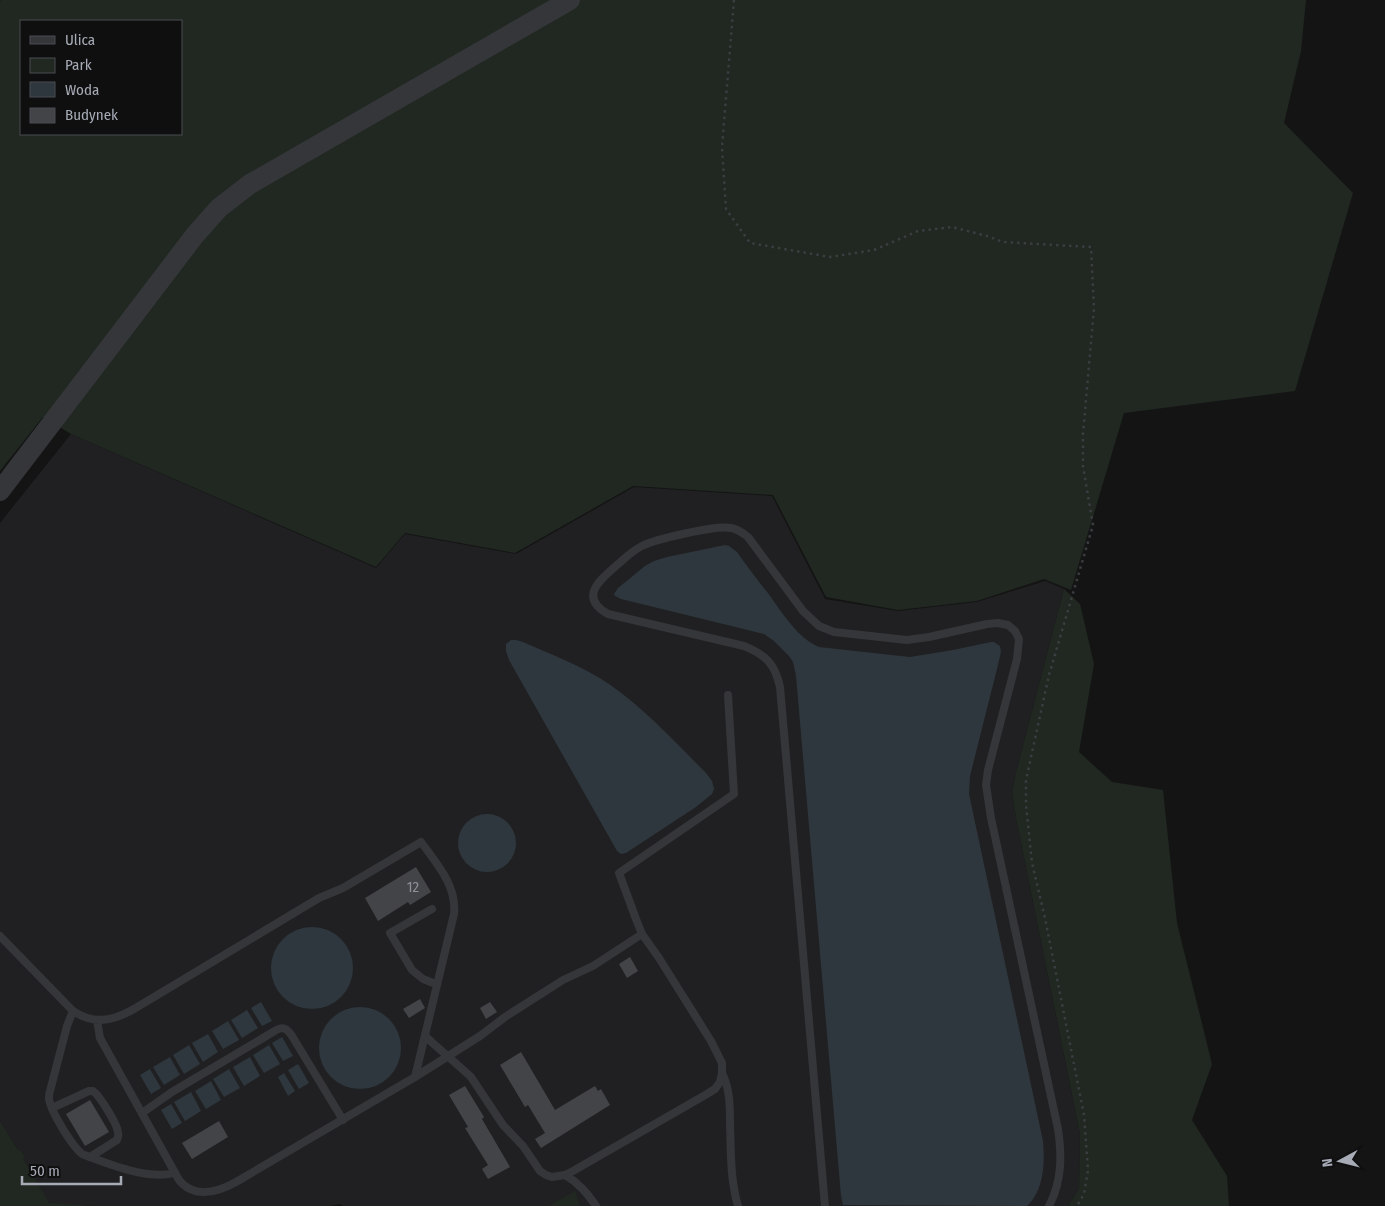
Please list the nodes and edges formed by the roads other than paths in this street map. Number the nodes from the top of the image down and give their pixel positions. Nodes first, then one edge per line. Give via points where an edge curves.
1 (570, 0) edge
2 (0, 490) edge
3 (728, 695) dead end
4 (432, 909) dead end
5 (642, 934) junction
6 (0, 936) edge
7 (436, 984) junction
8 (73, 1011) junction
9 (97, 1020) junction
10 (425, 1036) junction
11 (448, 1057) junction
12 (722, 1073) junction
13 (415, 1076) junction
14 (52, 1108) junction
15 (142, 1113) junction
16 (343, 1120) junction
17 (90, 1157) junction
18 (175, 1172) junction
19 (565, 1175) junction
20 (596, 1206) edge
21 (738, 1206) edge
22 (825, 1206) edge
23 (1049, 1206) edge

1 - 2 street via 250,184 219,208 164,274
3 - 5 lane via 734,794 619,873
4 - 7 lane via 390,932 417,976
5 - 11 lane via 593,966 563,980
5 - 12 lane via 711,1041 722,1062
6 - 8 lane
7 - 9 lane via 454,914 454,898 442,872 421,842 343,888 319,898 125,1014
7 - 10 lane
8 - 9 lane
8 - 14 lane via 50,1090
9 - 15 lane via 100,1038
10 - 11 lane
10 - 13 lane
11 - 13 lane
11 - 19 lane via 471,1077 503,1125 540,1171 552,1177
12 - 19 lane via 715,1089
12 - 21 lane via 729,1100 733,1181
13 - 16 lane
14 - 17 lane via 72,1144
14 - 17 lane via 89,1091 99,1096 118,1136 117,1140
15 - 16 lane via 172,1092 284,1028
15 - 18 lane
16 - 18 lane via 222,1190 191,1189
17 - 18 lane via 147,1175
19 - 20 lane via 585,1190
22 - 23 lane via 780,687 774,668 762,654 744,646 608,614 600,609 593,593 602,578 642,546 713,528 732,528 748,537 803,610 819,626 834,632 907,640 998,623 1016,631 1019,638 1017,659 986,784 1058,1129 1060,1172

